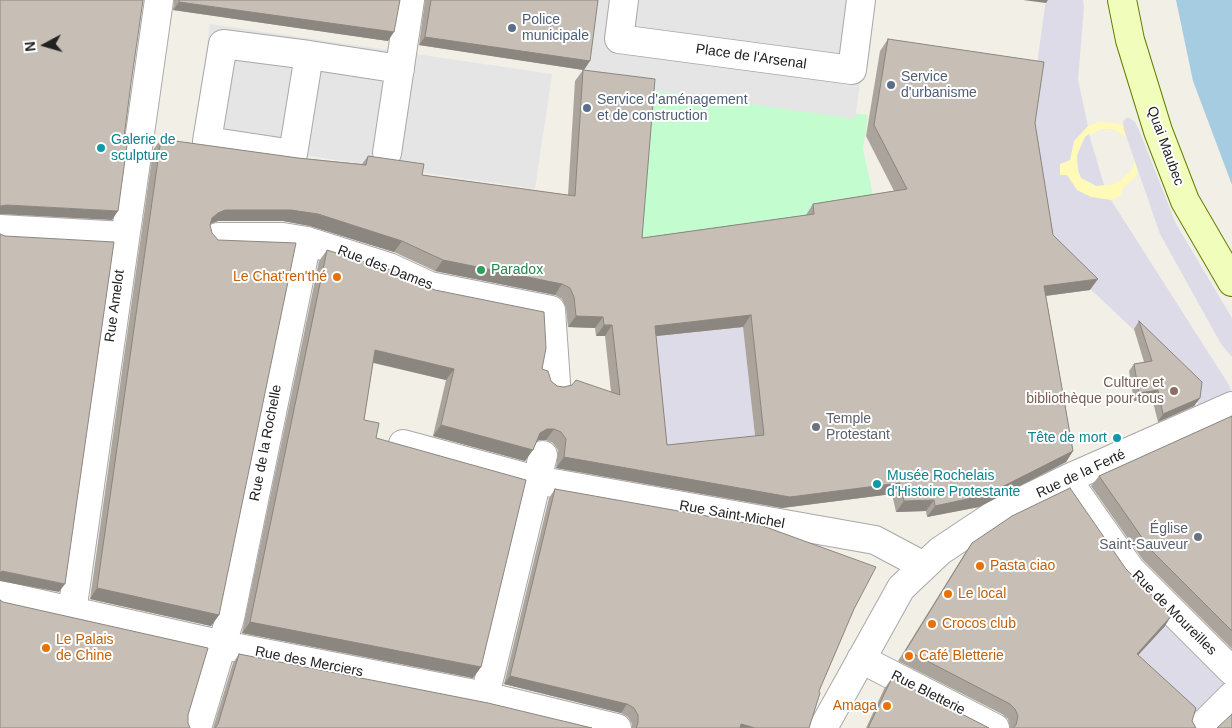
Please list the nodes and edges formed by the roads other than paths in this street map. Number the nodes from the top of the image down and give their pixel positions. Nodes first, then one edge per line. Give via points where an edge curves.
1 (159, 0) edge
2 (410, 0) edge
3 (624, 0) edge
4 (861, 0) edge
5 (1122, 0) edge
6 (309, 55) junction
7 (400, 69) junction
8 (387, 153) dead end
9 (0, 229) edge
10 (125, 236) junction
11 (218, 236) edge
12 (307, 241) junction
13 (1232, 282) edge
14 (556, 383) edge
15 (1232, 406) edge
16 (403, 444) edge
17 (540, 467) junction
18 (1069, 478) junction
19 (922, 565) junction
20 (0, 595) edge
21 (72, 612) junction
22 (223, 645) junction
23 (860, 659) junction
24 (1232, 671) edge
25 (485, 696) junction
26 (1232, 696) edge
27 (528, 718) edge
28 (198, 728) edge
29 (618, 728) edge
30 (823, 728) edge
31 (995, 728) edge
32 (1200, 728) edge

1 - 10 street, Rue Amelot
2 - 7 street
3 - 4 street, Place de l'Arsenal via 619,39 852,70
5 - 13 main road, Quai Maubec via 1130,40 1158,131 1185,201
6 - 6 street via 293,154 207,141 223,44
6 - 7 street
7 - 8 street
9 - 10 street
10 - 21 street, Rue Amelot
11 - 12 street, Rue des Dames via 283,237
12 - 14 street, Rue des Dames via 389,266 430,286 551,310
12 - 22 street, Rue de la Rochelle
15 - 18 street, Rue de la Ferté
16 - 17 street, Rue Saint-Michel
17 - 19 street, Rue Saint-Michel via 875,540
17 - 25 street
18 - 19 street, Rue de la Ferté via 998,513
18 - 24 street, Rue de Moureilles via 1131,570
19 - 23 street, Rue de la Ferté via 901,588
20 - 21 street, Rue des Merciers
21 - 22 street, Rue des Merciers
22 - 25 street, Rue des Merciers
22 - 28 street, Rue de la Rochelle
23 - 30 street, Rue de la Ferté
23 - 31 street, Rue Bletterie
25 - 27 street, Rue des Merciers
26 - 32 street
27 - 29 street, Rue des Merciers

